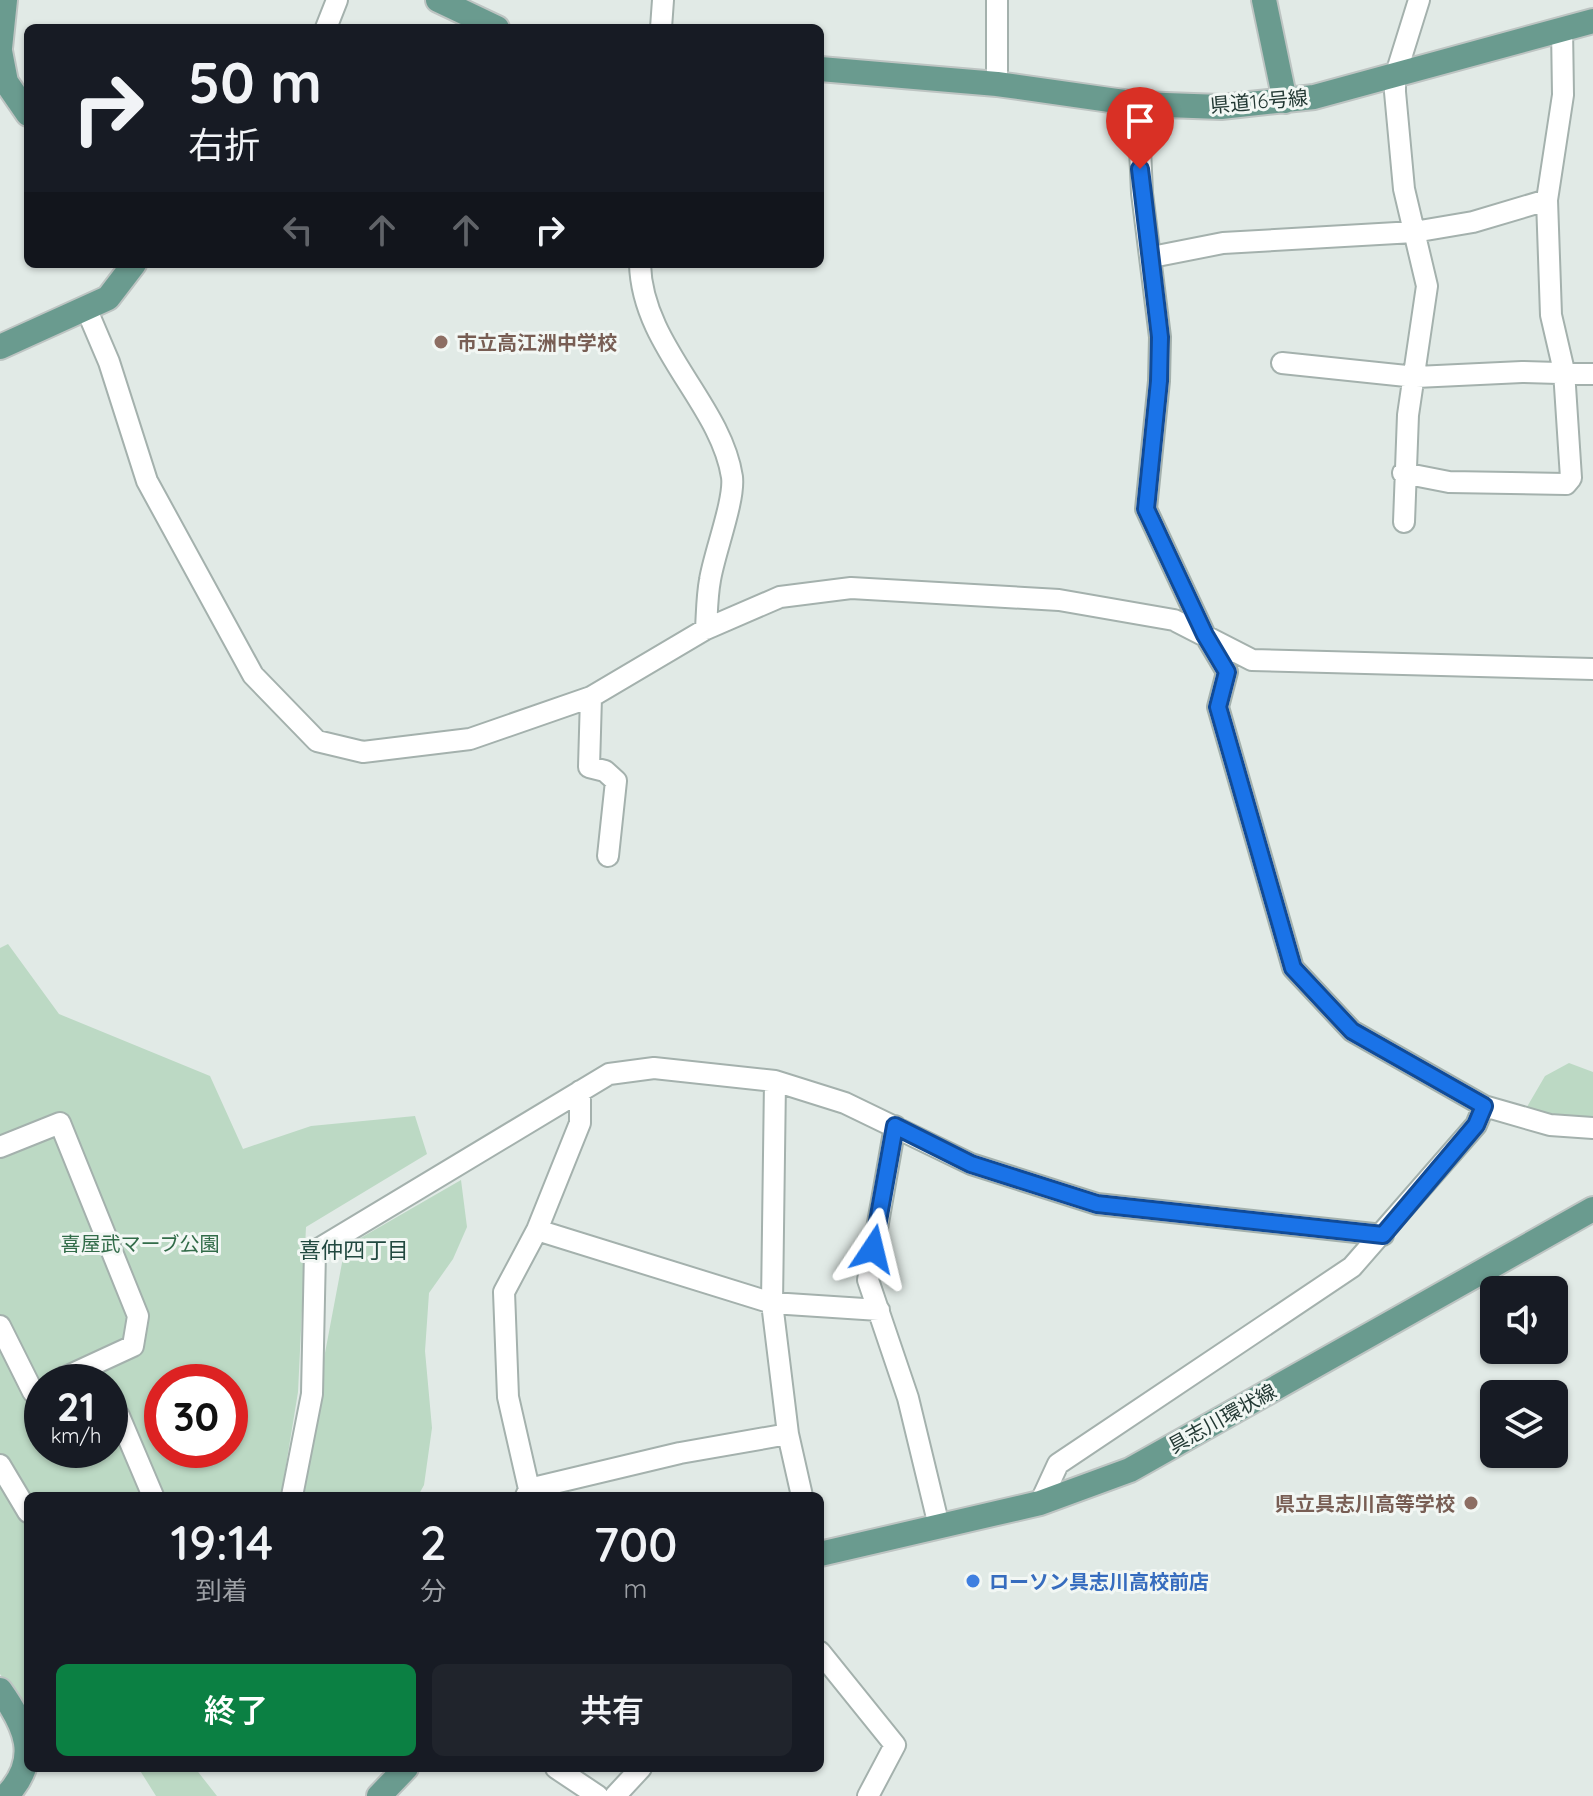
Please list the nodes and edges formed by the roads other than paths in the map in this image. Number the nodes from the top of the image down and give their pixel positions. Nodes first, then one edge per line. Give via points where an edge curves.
1 (5, 0) edge
2 (337, 0) edge
3 (438, 0) edge
4 (663, 0) edge
5 (997, 0) edge
6 (1264, 0) edge
7 (1419, 0) edge
8 (1593, 21) edge
9 (328, 24) edge
10 (489, 24) edge
11 (661, 24) edge
12 (1562, 28) junction
13 (0, 50) edge
14 (824, 69) edge
15 (1395, 77) junction
16 (997, 84) junction
17 (1285, 101) junction
18 (1138, 104) junction
19 (24, 108) edge
20 (1547, 200) junction
21 (1414, 232) junction
22 (1152, 257) junction
23 (131, 268) edge
24 (640, 268) edge
25 (86, 308) junction
26 (0, 347) edge
27 (1282, 363) dead end
28 (1564, 371) junction
29 (1593, 374) edge
30 (1416, 377) junction
31 (1403, 473) junction
32 (1404, 522) dead end
33 (706, 629) junction
34 (1205, 635) junction
35 (1593, 669) edge
36 (591, 697) junction
37 (608, 856) dead end
38 (775, 1081) junction
39 (580, 1091) junction
40 (1484, 1106) junction
41 (895, 1126) junction
42 (1593, 1128) edge
43 (0, 1147) edge
44 (1593, 1209) edge
45 (537, 1230) junction
46 (1383, 1235) junction
47 (772, 1303) junction
48 (879, 1310) junction
49 (0, 1326) edge
50 (94, 1364) edge
51 (24, 1367) edge
52 (788, 1434) junction
53 (128, 1437) edge
54 (0, 1465) edge
55 (151, 1492) edge
56 (293, 1492) edge
57 (528, 1492) edge
58 (532, 1492) edge
59 (801, 1492) edge
60 (1040, 1503) junction
61 (24, 1505) edge
62 (939, 1526) junction
63 (824, 1553) edge
64 (824, 1657) edge
65 (0, 1690) edge
66 (24, 1734) edge
67 (24, 1763) edge
68 (402, 1772) edge
69 (562, 1772) edge
70 (637, 1772) edge
71 (10, 1790) edge
72 (379, 1796) edge
73 (598, 1796) edge
74 (615, 1796) edge
75 (868, 1796) edge

1 - 13 main road
2 - 9 street
3 - 10 main road
4 - 11 street
5 - 16 street
6 - 17 main road
7 - 15 street
8 - 12 main road, 県道16号線
12 - 15 main road, 県道16号線
12 - 20 street via 1563,95
13 - 19 main road via 6,82
14 - 16 main road, 県道16号線
15 - 17 main road, 県道16号線
15 - 21 street via 1404,189
16 - 18 main road, 県道16号線
17 - 18 main road, 県道16号線 via 1221,107
18 - 22 street via 1142,193
20 - 21 street via 1473,222
20 - 28 street via 1551,315
21 - 22 street via 1223,243
21 - 30 street via 1427,286
22 - 34 street via 1159,381 1146,509
23 - 25 main road via 108,298
24 - 33 street via 665,349 723,446 733,481 710,581
25 - 26 main road
25 - 36 street via 147,481 253,675 317,741 363,752 470,739
27 - 30 street
28 - 29 street
28 - 30 street
28 - 31 street via 1571,478 1566,484 1449,482
30 - 31 street
31 - 32 street
33 - 34 street via 780,597 851,588 1059,600 1174,620
33 - 36 street
34 - 35 street via 1252,660
34 - 40 street via 1227,672 1218,707 1293,968 1352,1031
36 - 37 street via 589,767 616,781
38 - 39 street via 654,1068 609,1074
38 - 41 street
38 - 47 street
39 - 45 street via 580,1123
39 - 56 street via 315,1251 312,1394
40 - 42 street via 1550,1125
40 - 46 street via 1476,1125
41 - 46 street via 971,1164 1097,1204
41 - 48 street via 868,1280
43 - 50 street via 60,1123 138,1316 133,1346
44 - 60 main road, 具志川環状線 via 1130,1470
45 - 47 street
45 - 57 street via 504,1292 508,1397
46 - 60 street via 1352,1267 1058,1464
47 - 48 street
47 - 52 street
48 - 62 street via 908,1398
49 - 51 street
52 - 58 street via 680,1453
52 - 59 street
53 - 55 street
54 - 61 street
60 - 62 main road, 具志川環状線
62 - 63 main road, 具志川環状線
64 - 75 street via 895,1745
65 - 66 main road
67 - 71 main road
68 - 72 main road
69 - 73 street
70 - 74 street

